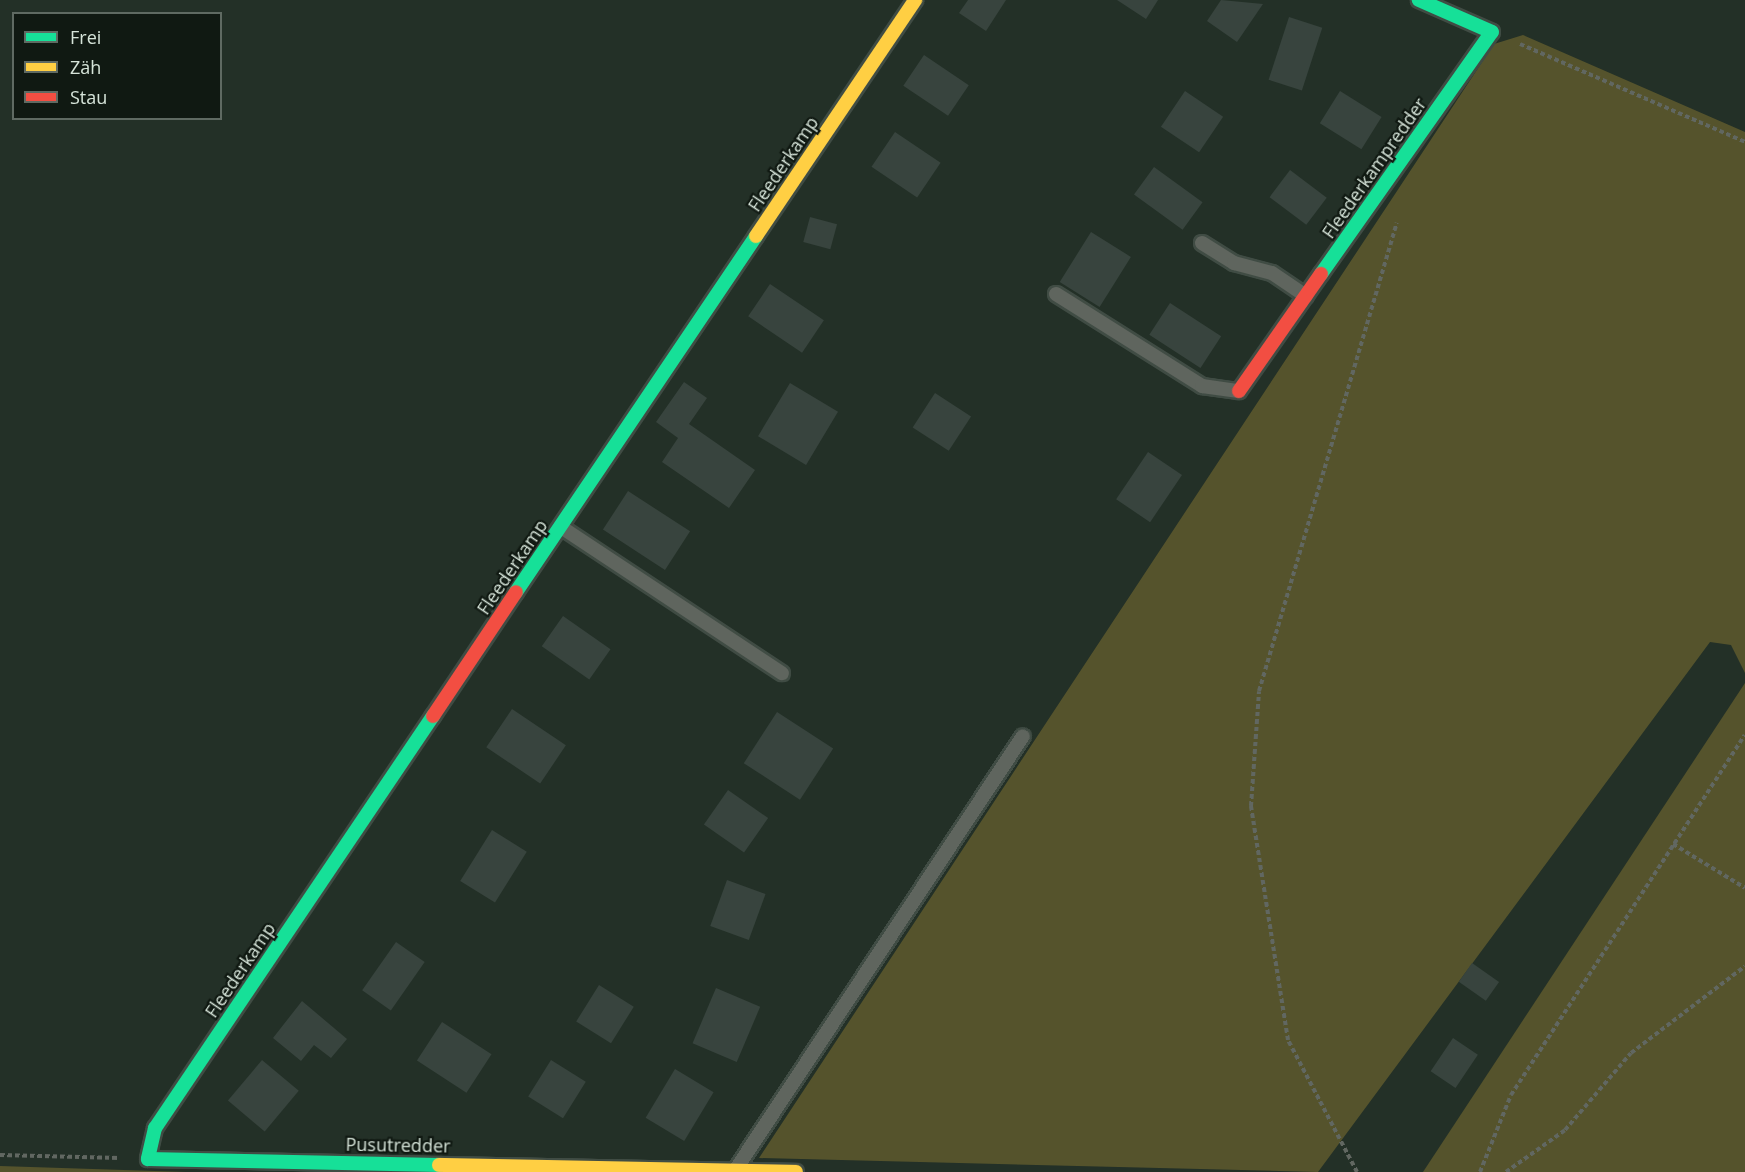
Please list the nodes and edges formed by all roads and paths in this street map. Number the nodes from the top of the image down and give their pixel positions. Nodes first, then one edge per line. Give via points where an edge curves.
1 (915, 0) edge
2 (1419, 0) edge
3 (1492, 32) junction
4 (1745, 142) edge
5 (1400, 215) dead end
6 (1202, 243) dead end
7 (1056, 294) dead end
8 (1306, 296) junction
9 (1239, 391) joint
10 (561, 527) junction
11 (782, 673) dead end
12 (1745, 735) edge
13 (1023, 736) dead end
14 (1672, 844) junction
15 (1745, 888) edge
16 (1745, 966) edge
17 (0, 1155) edge
18 (148, 1159) junction
19 (736, 1169) junction
20 (796, 1172) edge
21 (1357, 1172) edge
22 (1480, 1172) edge
23 (1506, 1172) edge

1 - 10 street, Fleederkamp
2 - 3 street
3 - 4 path
3 - 8 street, Fleederkampredder
5 - 21 path via 1259,691 1251,806 1288,1040
6 - 8 lane via 1234,263 1276,275
7 - 9 lane via 1202,386
8 - 9 street, Fleederkampredder
10 - 11 lane
10 - 18 street, Fleederkamp via 155,1128
12 - 14 path
13 - 19 lane
14 - 15 path
14 - 22 path via 1511,1095
16 - 23 path via 1631,1053 1564,1130
17 - 18 path
18 - 19 street, Pusutredder
19 - 20 street, Pusutredder

